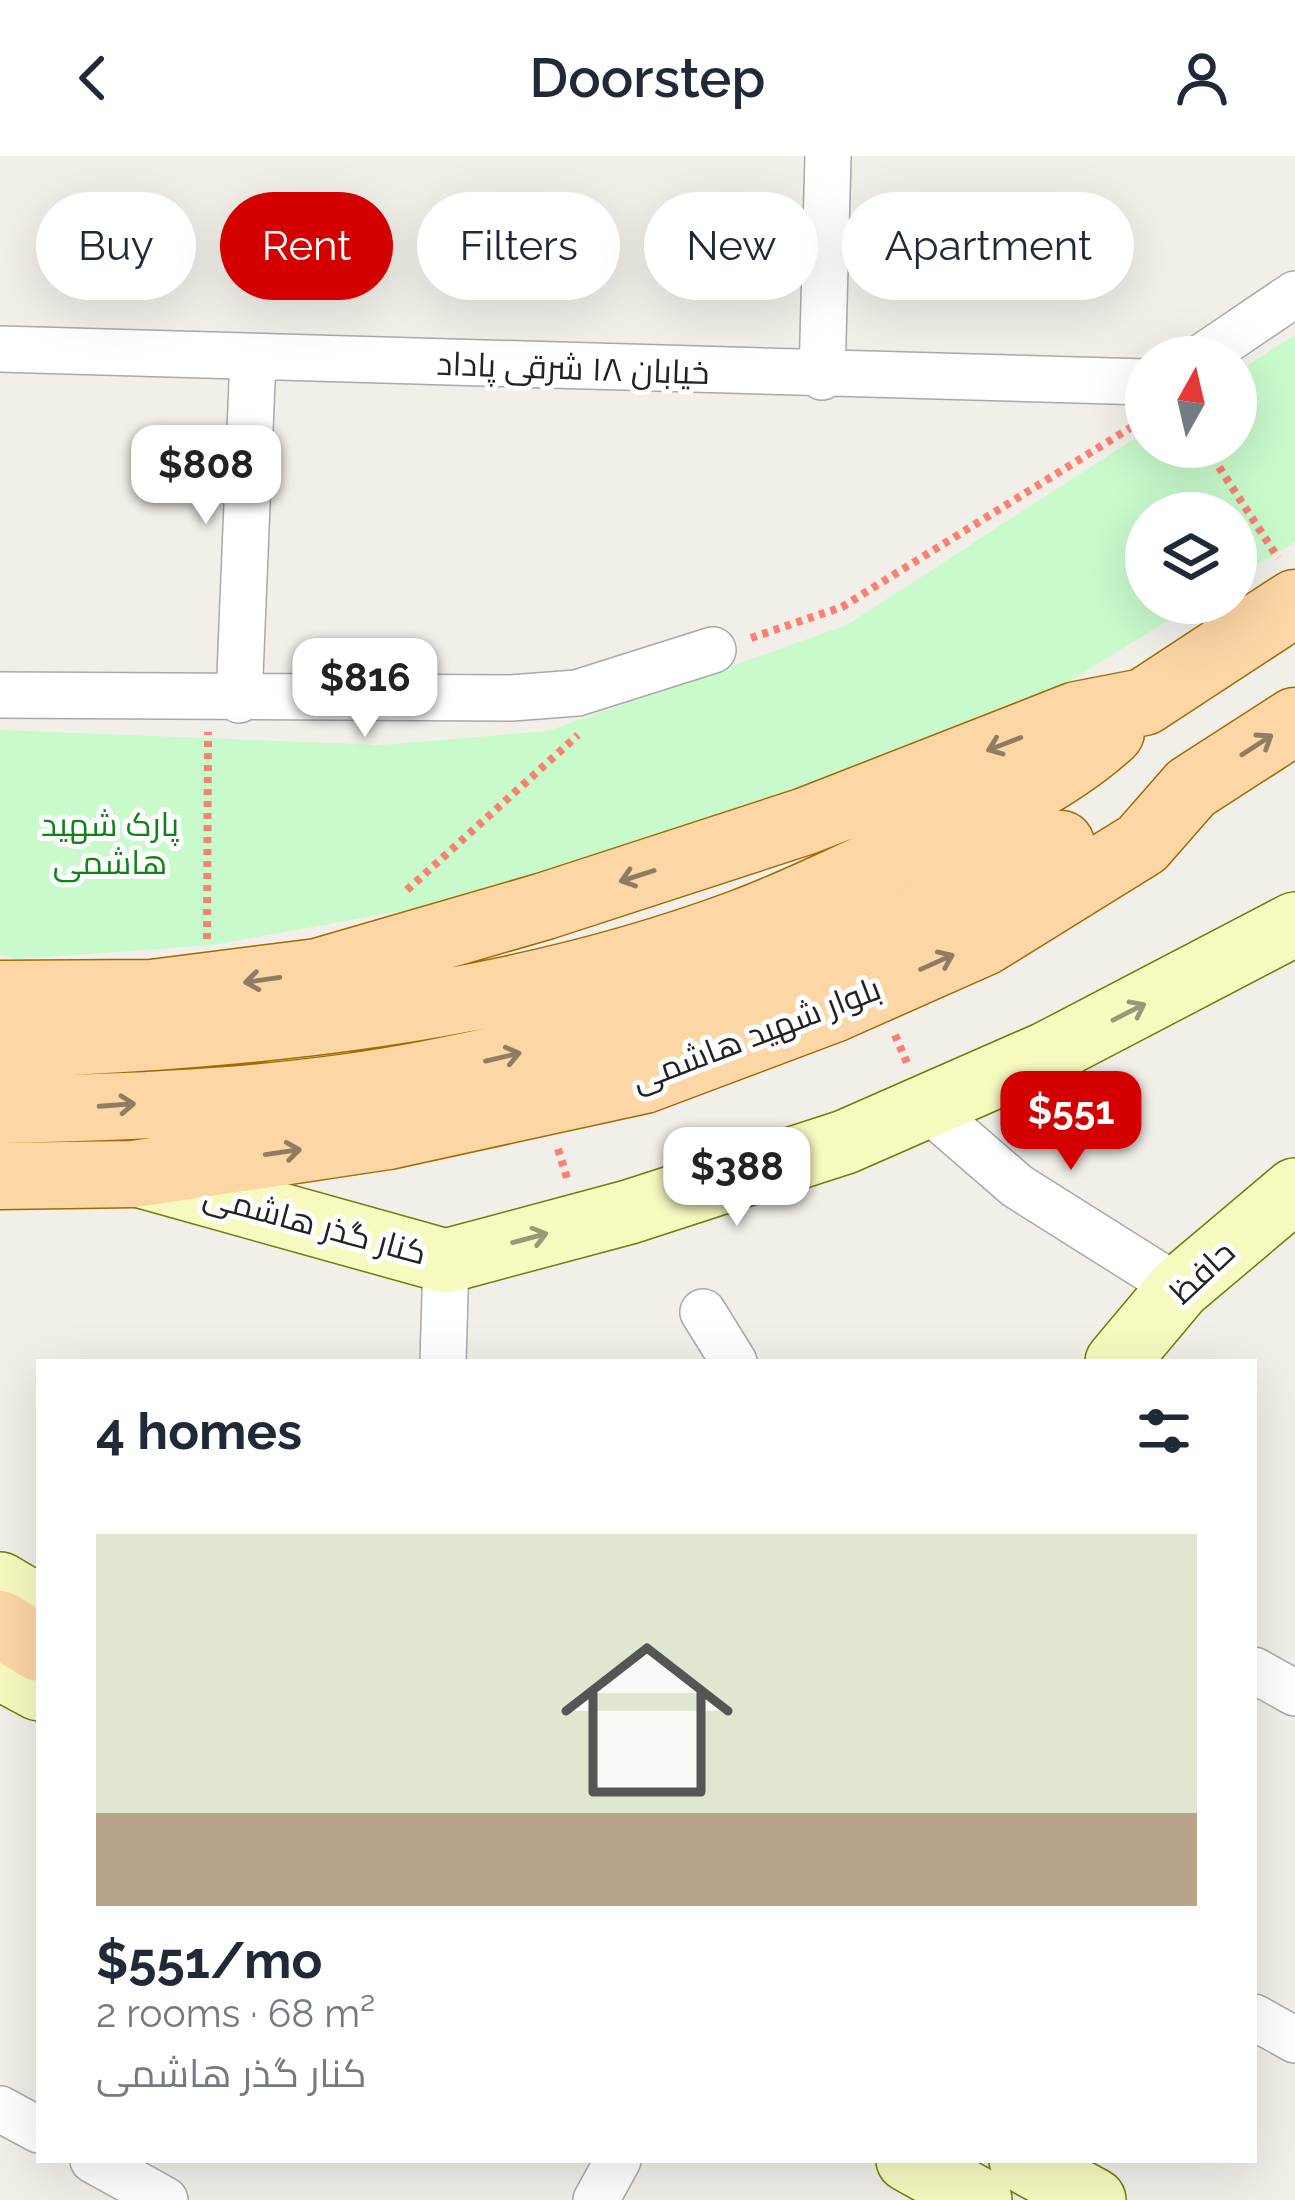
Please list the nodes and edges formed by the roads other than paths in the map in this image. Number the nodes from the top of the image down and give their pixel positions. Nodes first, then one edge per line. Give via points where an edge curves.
1 (828, 156) edge
2 (1295, 294) edge
3 (1233, 336) edge
4 (0, 349) edge
5 (253, 357) junction
6 (822, 376) junction
7 (1125, 382) edge
8 (1289, 584) edge
9 (713, 650) road end
10 (0, 695) edge
11 (224, 700) junction
12 (1144, 702) junction
13 (1295, 721) edge
14 (1191, 788) junction
15 (1295, 924) edge
16 (0, 994) edge
17 (0, 1045) edge
18 (927, 1108) junction
19 (0, 1110) edge
20 (134, 1174) junction
21 (0, 1176) edge
22 (1295, 1190) edge
23 (446, 1261) junction
24 (1178, 1288) junction
25 (703, 1312) dead end
26 (443, 1359) edge
27 (732, 1359) edge
28 (1119, 1359) edge
29 (0, 1584) edge
30 (36, 1604) edge
31 (0, 1624) edge
32 (36, 1646) edge
33 (0, 1668) edge
34 (1257, 1672) edge
35 (36, 1687) edge
36 (1295, 1693) edge
37 (1257, 2019) edge
38 (1295, 2040) edge
39 (0, 2109) edge
40 (36, 2128) edge
41 (98, 2163) edge
42 (616, 2163) edge
43 (913, 2163) edge
44 (1027, 2163) edge
45 (165, 2200) edge
46 (596, 2200) edge
47 (980, 2200) edge
48 (1094, 2200) edge

1 - 6 street
2 - 3 street
4 - 5 street, خیابان ۱۸ شرقی پاداد
5 - 6 street, خیابان ۱۸ شرقی پاداد
5 - 11 street
6 - 7 street, خیابان ۱۸ شرقی پاداد
8 - 12 main road
9 - 11 street via 577,692
10 - 11 street
12 -> 16 main road via 1077,715 806,821 318,972 207,988
12 - 17 main road via 1092,750 953,828 741,923 417,1010 239,1031
14 -> 13 main road, بلوار شهید هاشمی
19 -> 14 main road via 355,1083 547,1047 856,945 982,889 1126,808
20 -> 14 main road, بلوار شهید هاشمی via 388,1136 644,1080 984,942 1142,844
18 -> 15 main road, کنار گذر هاشمی
23 -> 18 main road, کنار گذر هاشمی via 845,1142
18 - 24 street via 1017,1186
20 - 21 main road, بلوار شهید هاشمی
20 - 23 main road, کنار گذر هاشمی
22 - 24 main road, حافظ
23 - 26 street
24 - 28 main road, حافظ
25 - 27 street
29 - 30 main road
31 - 32 main road
33 - 35 main road
34 - 36 street
37 - 38 street
39 - 40 street
41 - 45 street
42 - 46 street
43 - 47 main road
44 - 48 main road

